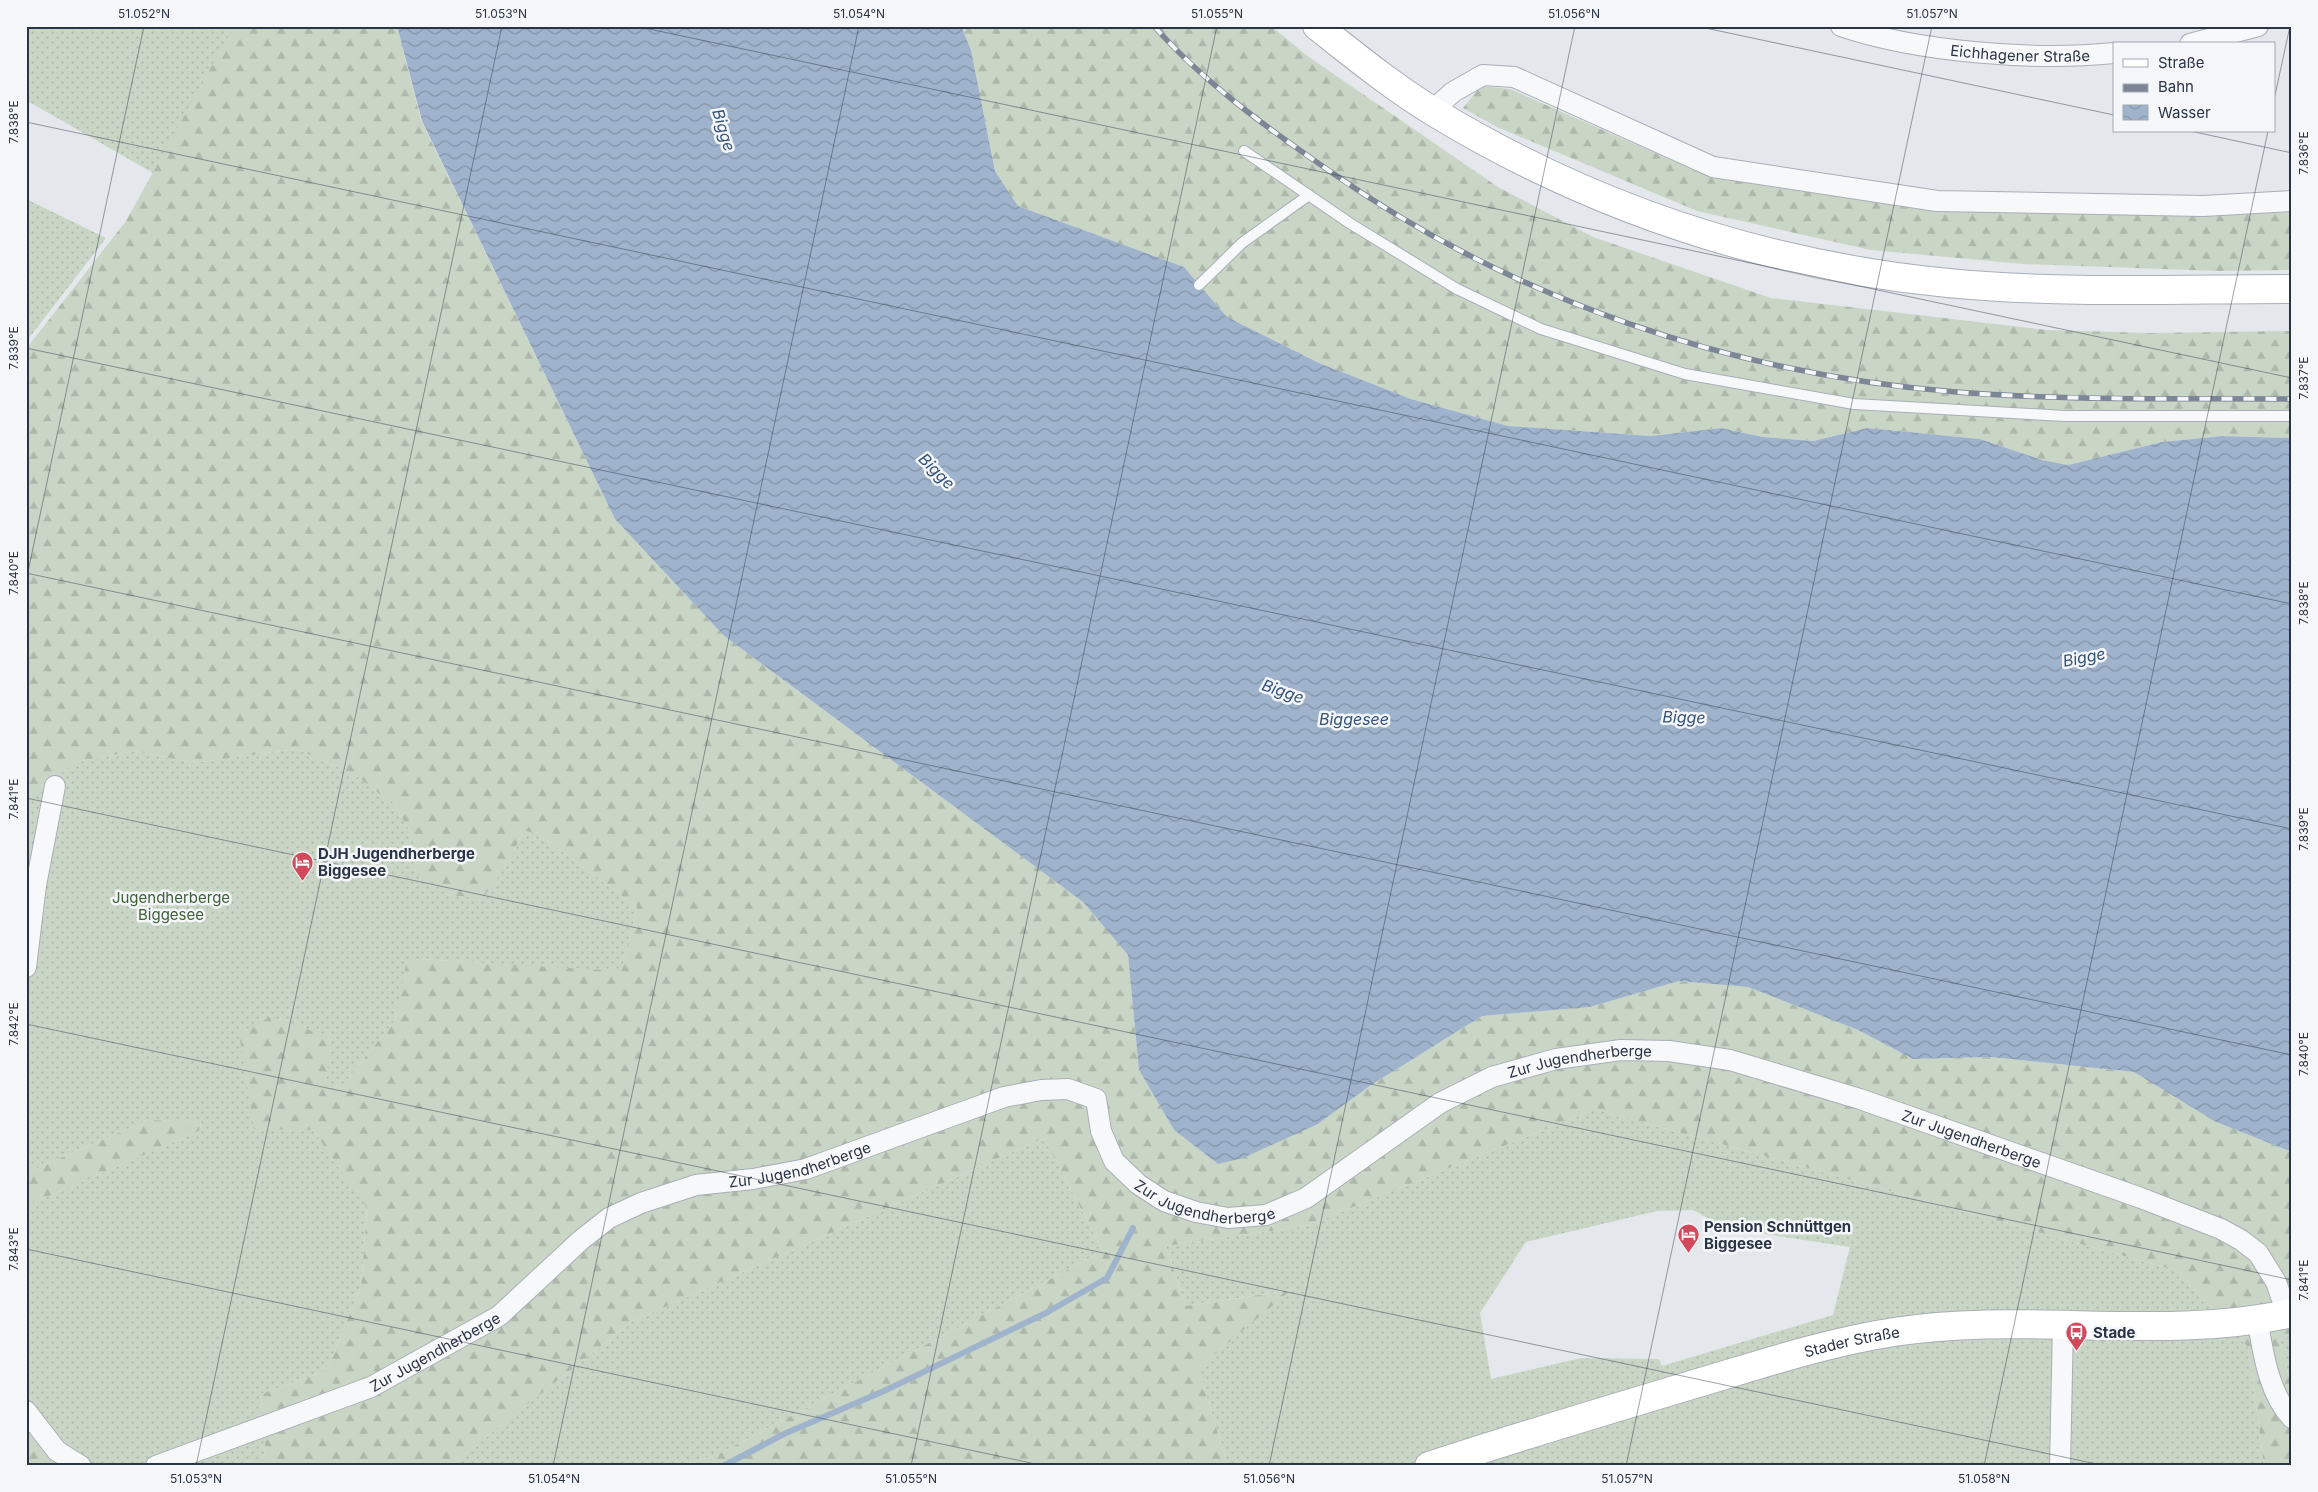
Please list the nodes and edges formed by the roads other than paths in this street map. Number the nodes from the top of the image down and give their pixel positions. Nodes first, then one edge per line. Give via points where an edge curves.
1 (1317, 26) edge
2 (1841, 26) edge
3 (2258, 26) edge
4 (2198, 42) edge
5 (2113, 53) edge
6 (1432, 111) junction
7 (1244, 151) dead end
8 (1309, 196) junction
9 (2292, 201) edge
10 (1199, 285) dead end
11 (2292, 289) edge
12 (2292, 416) edge
13 (55, 786) dead end
14 (26, 967) edge
15 (2289, 1313) edge
16 (2257, 1318) junction
17 (2063, 1324) junction
18 (26, 1411) edge
19 (2292, 1418) edge
20 (81, 1466) edge
21 (156, 1466) edge
22 (1429, 1466) edge
23 (2060, 1466) edge

1 - 6 main road
2 - 5 street, Eichhagener Straße via 1868,36 1970,52
3 - 4 street
6 - 9 street via 1452,92 1484,75 1514,77 1713,167 1937,202 2203,206
6 - 11 main road via 1572,186 1642,214 1756,250 1819,264 1948,283 2033,289
7 - 8 lane
8 - 10 lane via 1242,243
8 - 12 lane via 1457,289 1542,329 1685,374 1854,404 2065,416
13 - 14 street via 36,885
15 - 16 main road, Stader Straße
15 - 21 street, Zur Jugendherberge via 2276,1282 2258,1253 2221,1229 1860,1099 1730,1060 1669,1051 1621,1050 1556,1059 1492,1077 1440,1103 1306,1198 1266,1215 1228,1218 1164,1201 1138,1184 1114,1161 1101,1131 1096,1099 1068,1089 1040,1090 1004,1097 806,1169 696,1185 641,1203 609,1218 581,1240 500,1316 371,1387
16 - 17 main road, Stader Straße via 2184,1325
16 - 19 street via 2277,1399
17 - 22 main road, Stader Straße via 1968,1324 1894,1332 1816,1348
17 - 23 street
18 - 20 street via 57,1451

